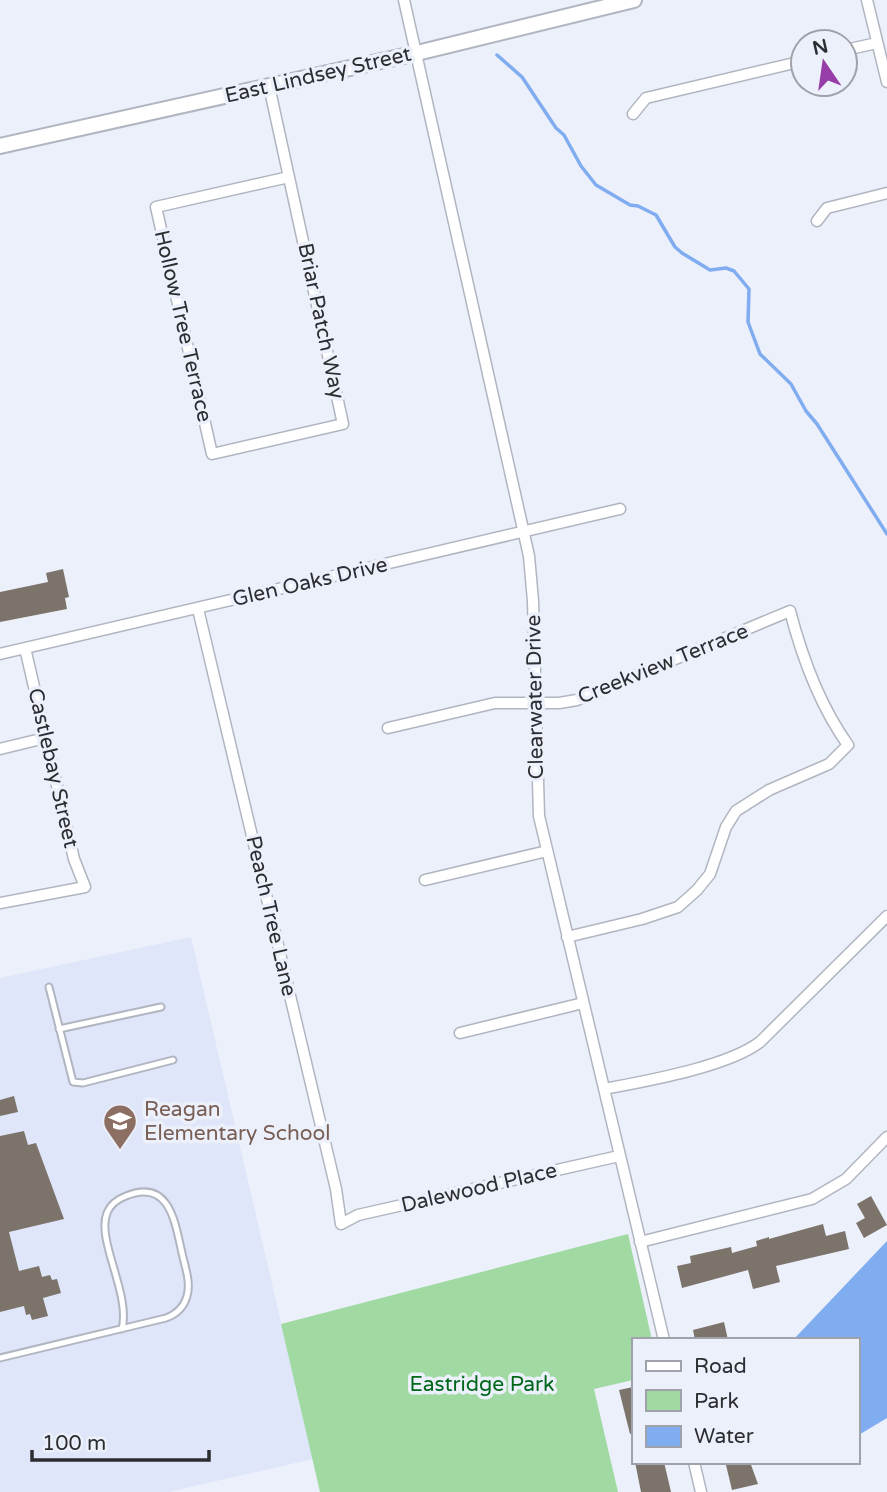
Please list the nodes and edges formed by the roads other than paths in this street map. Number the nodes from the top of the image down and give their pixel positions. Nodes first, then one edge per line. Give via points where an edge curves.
1 (404, 0) edge
2 (634, 0) edge
3 (867, 0) edge
4 (877, 43) junction
5 (859, 47) edge
6 (416, 53) junction
7 (789, 64) edge
8 (887, 82) edge
9 (269, 86) junction
10 (633, 114) dead end
11 (0, 146) edge
12 (289, 177) junction
13 (887, 193) edge
14 (817, 221) dead end
15 (212, 454) joint
16 (620, 509) dead end
17 (523, 532) junction
18 (198, 609) junction
19 (25, 648) junction
20 (0, 654) edge
21 (535, 702) junction
22 (388, 728) dead end
23 (45, 738) junction
24 (0, 749) edge
25 (547, 851) junction
26 (425, 880) dead end
27 (0, 903) edge
28 (887, 916) edge
29 (567, 937) junction
30 (49, 987) dead end
31 (583, 1003) junction
32 (161, 1007) dead end
33 (59, 1029) junction
34 (460, 1033) dead end
35 (173, 1060) dead end
36 (604, 1089) junction
37 (887, 1137) edge
38 (618, 1156) junction
39 (341, 1224) joint
40 (640, 1242) junction
41 (122, 1329) junction
42 (664, 1338) edge
43 (0, 1358) edge
44 (694, 1464) edge
45 (701, 1492) edge

1 - 6 street, Clearwater Drive
2 - 6 street, East Lindsey Street
3 - 4 street
4 - 5 street
4 - 8 street
6 - 9 street, East Lindsey Street
6 - 17 street, Clearwater Drive
7 - 10 street via 646,98
9 - 11 street, East Lindsey Street
9 - 12 street, Briar Patch Way
12 - 15 street, Briar Patch Way via 343,424
12 - 15 street, Hollow Tree Terrace via 156,207
13 - 14 street via 827,208
16 - 17 street, Glen Oaks Drive
17 - 18 street, Glen Oaks Drive
17 - 21 street, Clearwater Drive via 532,579
18 - 19 street, Glen Oaks Drive
18 - 39 street, Peach Tree Lane
19 - 20 street, Glen Oaks Drive
19 - 23 street, Castlebay Street
21 - 22 street, Creekview Terrace via 483,705
21 - 25 street, Clearwater Drive via 538,804
21 - 29 street, Creekview Terrace via 577,700 790,611 831,721 848,745 829,765 769,790 736,811 710,874 678,907
23 - 24 street
23 - 27 street, Castlebay Street via 85,887
25 - 26 street
25 - 29 street, Clearwater Drive
28 - 36 street via 749,1051
29 - 31 street, Clearwater Drive
30 - 33 lane
31 - 34 street
31 - 36 street, Clearwater Drive
32 - 33 lane
33 - 35 lane via 73,1082
36 - 38 street, Clearwater Drive
37 - 40 street via 846,1178 812,1199
38 - 39 street, Dalewood Place via 358,1215
38 - 40 street, Clearwater Drive
40 - 42 street, Clearwater Drive
41 - 41 lane via 175,1315 188,1293 170,1207 146,1192 119,1199 110,1206 104,1222 125,1310
41 - 43 lane
44 - 45 street

